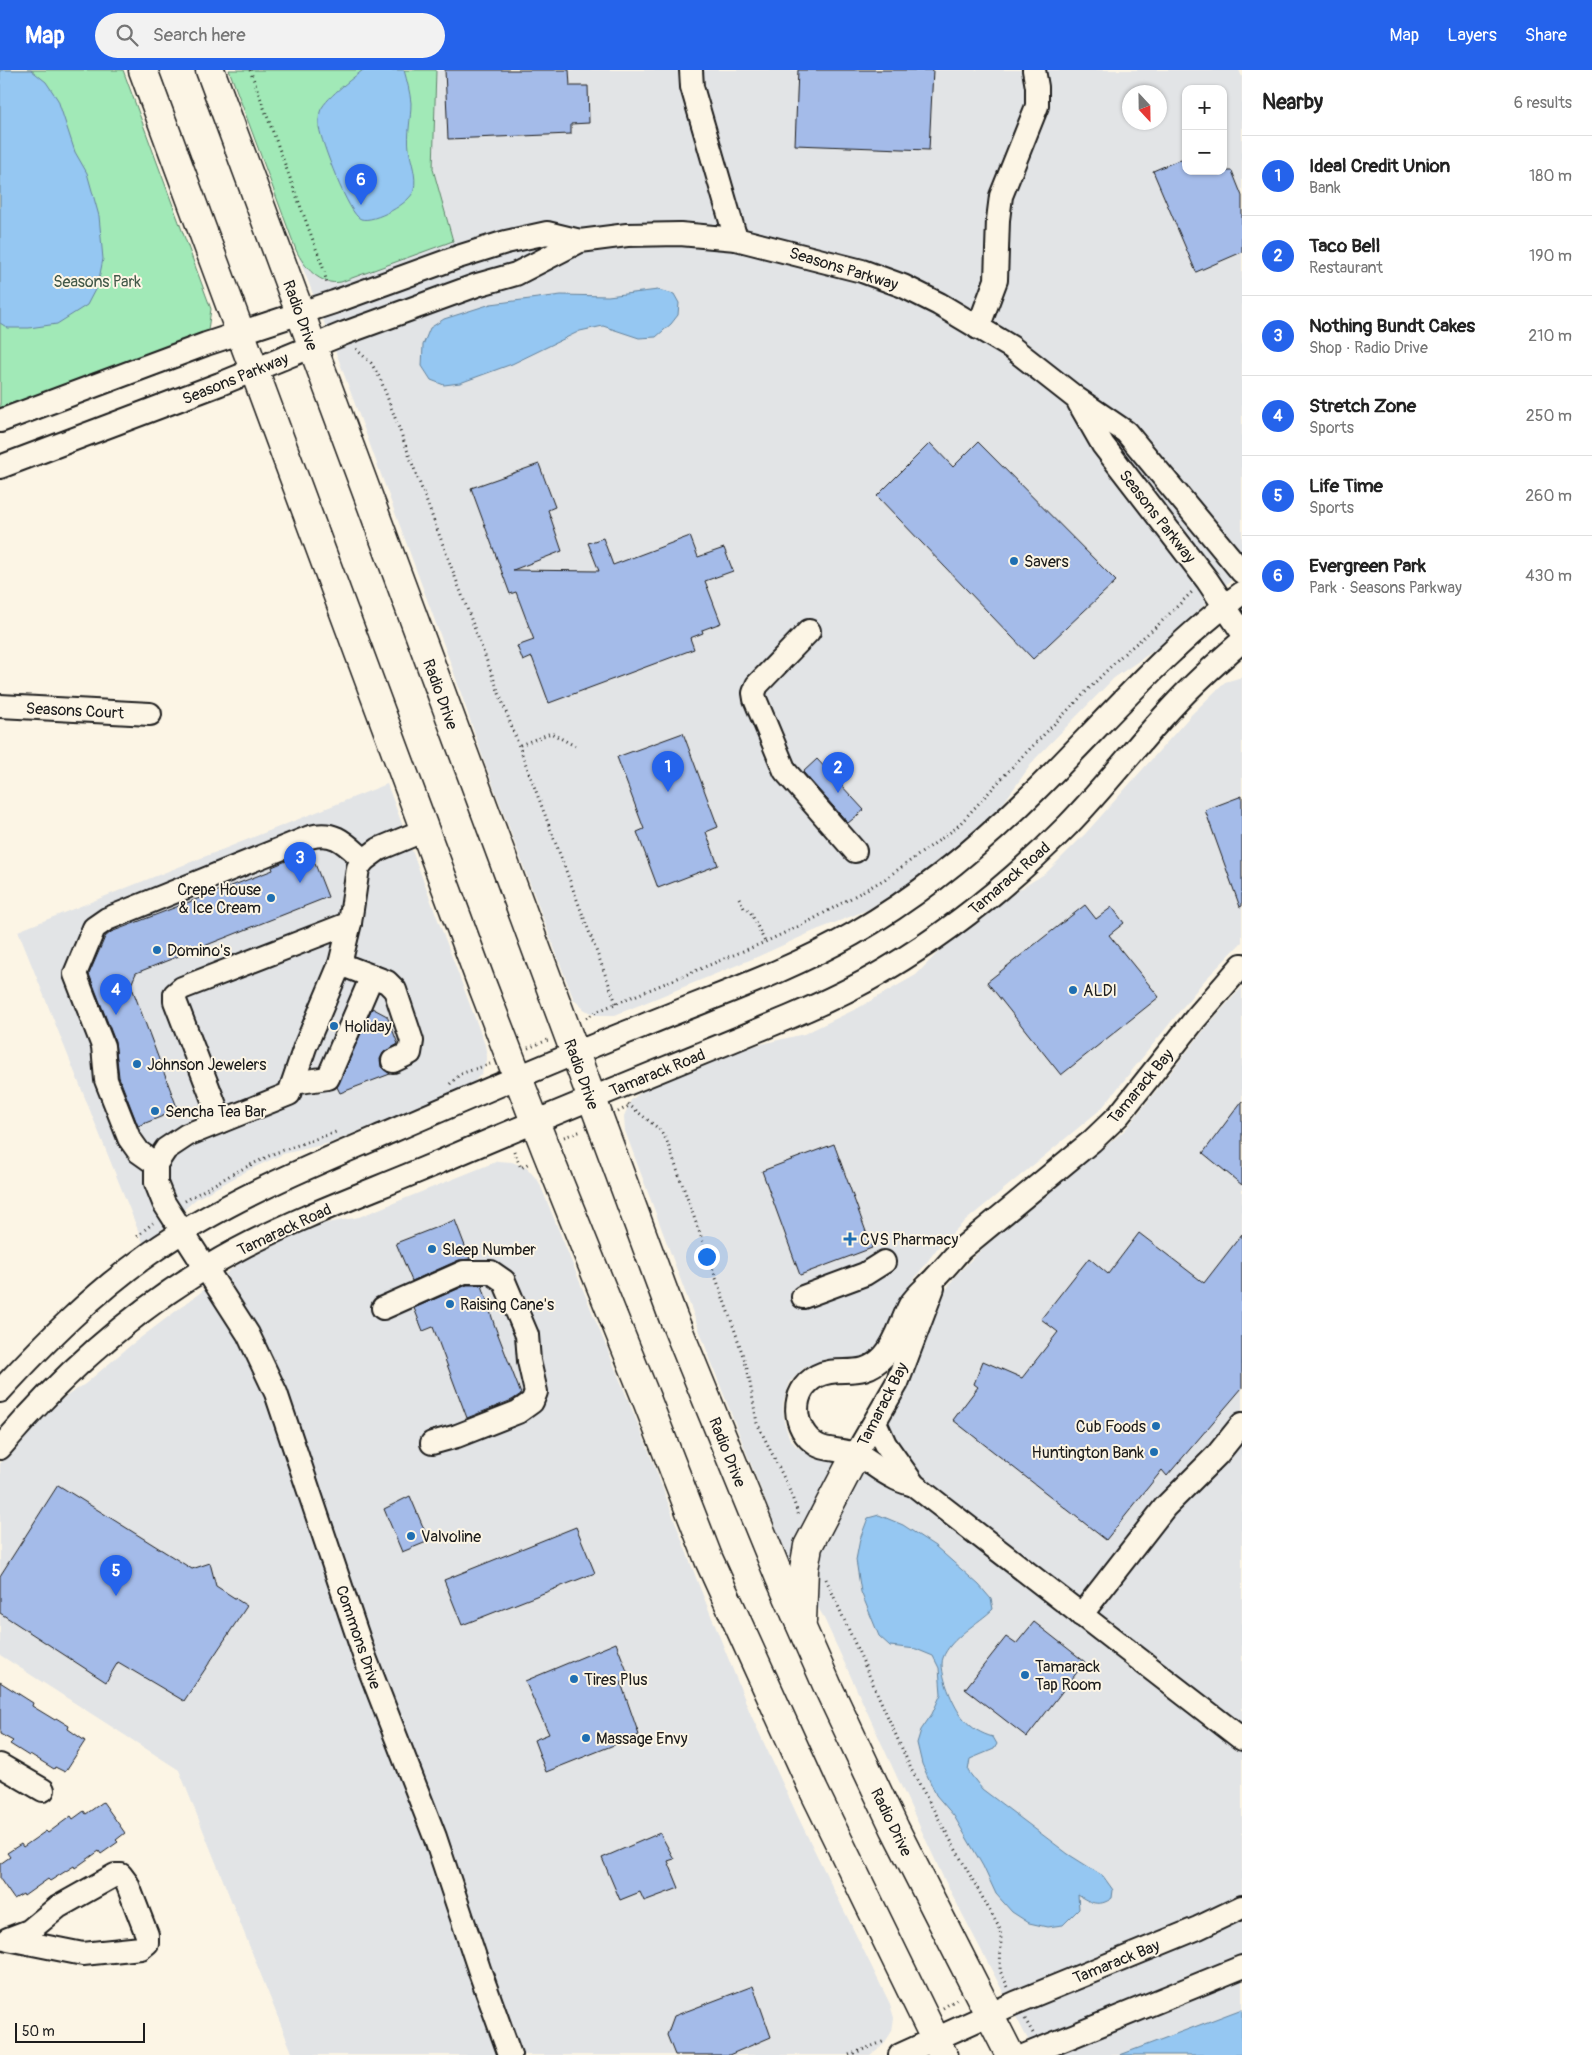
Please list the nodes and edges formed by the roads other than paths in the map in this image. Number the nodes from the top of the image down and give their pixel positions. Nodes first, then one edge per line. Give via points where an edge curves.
1 (143, 70) edge
2 (210, 70) edge
3 (691, 70) edge
4 (1034, 70) edge
5 (736, 239) junction
6 (580, 241) junction
7 (300, 313) junction
8 (978, 328) junction
9 (240, 333) junction
10 (312, 346) junction
11 (255, 370) junction
12 (1076, 398) junction
13 (0, 421) edge
14 (0, 467) edge
15 (1242, 572) edge
16 (1234, 599) edge
17 (809, 631) dead end
18 (1242, 632) edge
19 (1242, 641) edge
20 (0, 706) edge
21 (150, 714) dead end
22 (425, 830) junction
23 (855, 851) dead end
24 (364, 860) junction
25 (350, 924) junction
26 (340, 964) junction
27 (1242, 965) edge
28 (372, 976) junction
29 (570, 1042) junction
30 (393, 1061) dead end
31 (514, 1067) junction
32 (293, 1083) junction
33 (595, 1110) junction
34 (221, 1121) junction
35 (535, 1122) junction
36 (156, 1164) junction
37 (183, 1232) junction
38 (884, 1262) dead end
39 (206, 1268) junction
40 (938, 1276) junction
41 (804, 1297) dead end
42 (383, 1308) dead end
43 (0, 1391) edge
44 (874, 1422) junction
45 (1242, 1424) edge
46 (432, 1443) dead end
47 (0, 1448) edge
48 (856, 1454) junction
49 (914, 1485) junction
50 (1081, 1615) junction
51 (801, 1628) junction
52 (1242, 1739) edge
53 (0, 1764) edge
54 (43, 1790) dead end
55 (1242, 1907) edge
56 (4, 1936) edge
57 (1242, 1968) edge
58 (989, 2015) junction
59 (895, 2047) edge
60 (939, 2047) edge
61 (510, 2055) edge
62 (1010, 2055) edge
63 (1026, 2055) edge

1 - 9 main road
2 - 7 main road, Radio Drive
3 - 5 street via 692,87
4 - 8 street via 1037,106 1001,196 996,280
5 - 6 street, Seasons Parkway via 627,234
5 - 8 street, Seasons Parkway via 862,271 903,286
6 - 7 street, Seasons Parkway via 547,233 506,242
6 - 10 street, Seasons Parkway via 516,274 477,284
7 - 9 street, Seasons Parkway
7 - 10 main road, Radio Drive
8 - 12 street, Seasons Parkway via 1011,347
9 - 11 main road
9 - 13 street, Seasons Parkway
10 - 11 street, Seasons Parkway
10 - 29 main road, Radio Drive
11 - 14 street, Seasons Parkway
11 - 22 main road
12 - 15 street, Seasons Parkway via 1126,432
12 - 16 street, Seasons Parkway via 1103,445
16 - 18 street, Seasons Parkway
16 - 29 street via 1153,671 1010,816 924,888 856,932 769,976
17 - 23 street via 757,685 754,693 782,765
19 - 33 street, Tamarack Road via 1177,701 1038,855 978,907 884,971
20 - 21 street, Seasons Court
22 - 24 street via 379,849
22 - 31 main road
24 - 25 street via 358,868
24 - 36 street via 336,837 317,835 106,919 94,928 75,970 75,977 103,1046 106,1080 129,1138 139,1152
25 - 26 street
25 - 34 street via 182,988 175,994
26 - 28 street
26 - 32 street
27 - 40 street, Tamarack Bay via 1119,1115 961,1249
28 - 30 street via 387,982 395,990 412,1041 410,1053
28 - 32 street via 328,1078
29 - 31 street
29 - 33 main road, Radio Drive
31 - 35 main road
31 - 37 street via 254,1192
32 - 34 street via 289,1094
33 - 35 street, Tamarack Road
33 - 51 main road, Radio Drive via 673,1317
34 - 36 street via 173,1143
35 - 39 street, Tamarack Road via 278,1229
35 - 60 main road via 708,1560 798,1758
36 - 37 street, Commons Drive via 158,1191
37 - 39 street, Commons Drive
37 - 43 street via 148,1255 73,1316 42,1344
38 - 41 street via 865,1274
39 - 47 street, Tamarack Road via 99,1344 41,1400
39 - 61 street, Commons Drive via 252,1340 282,1408 364,1655 435,1837
40 - 44 street, Tamarack Bay via 897,1382
40 - 48 street, Tamarack Bay via 911,1303 885,1355 857,1372 830,1372 817,1376 806,1386 797,1402 802,1432 818,1446
42 - 46 street via 464,1272 491,1272 504,1281 526,1335 536,1392 532,1402 518,1412
44 - 48 street, Tamarack Bay
44 - 49 street via 885,1444
45 - 50 street via 1217,1455 1165,1507
48 - 49 street via 894,1478
48 - 51 main road via 808,1546
49 - 50 street
50 - 52 street
51 - 58 main road, Radio Drive via 878,1794
53 - 54 street
55 - 58 street, Tamarack Bay
56 - 56 street via 29,1931 58,1907 115,1875 121,1875 147,1935 147,1944 142,1948 83,1954
57 - 63 street
58 - 60 street, Tamarack Bay
58 - 62 main road, Radio Drive
59 - 60 street, Tamarack Bay

